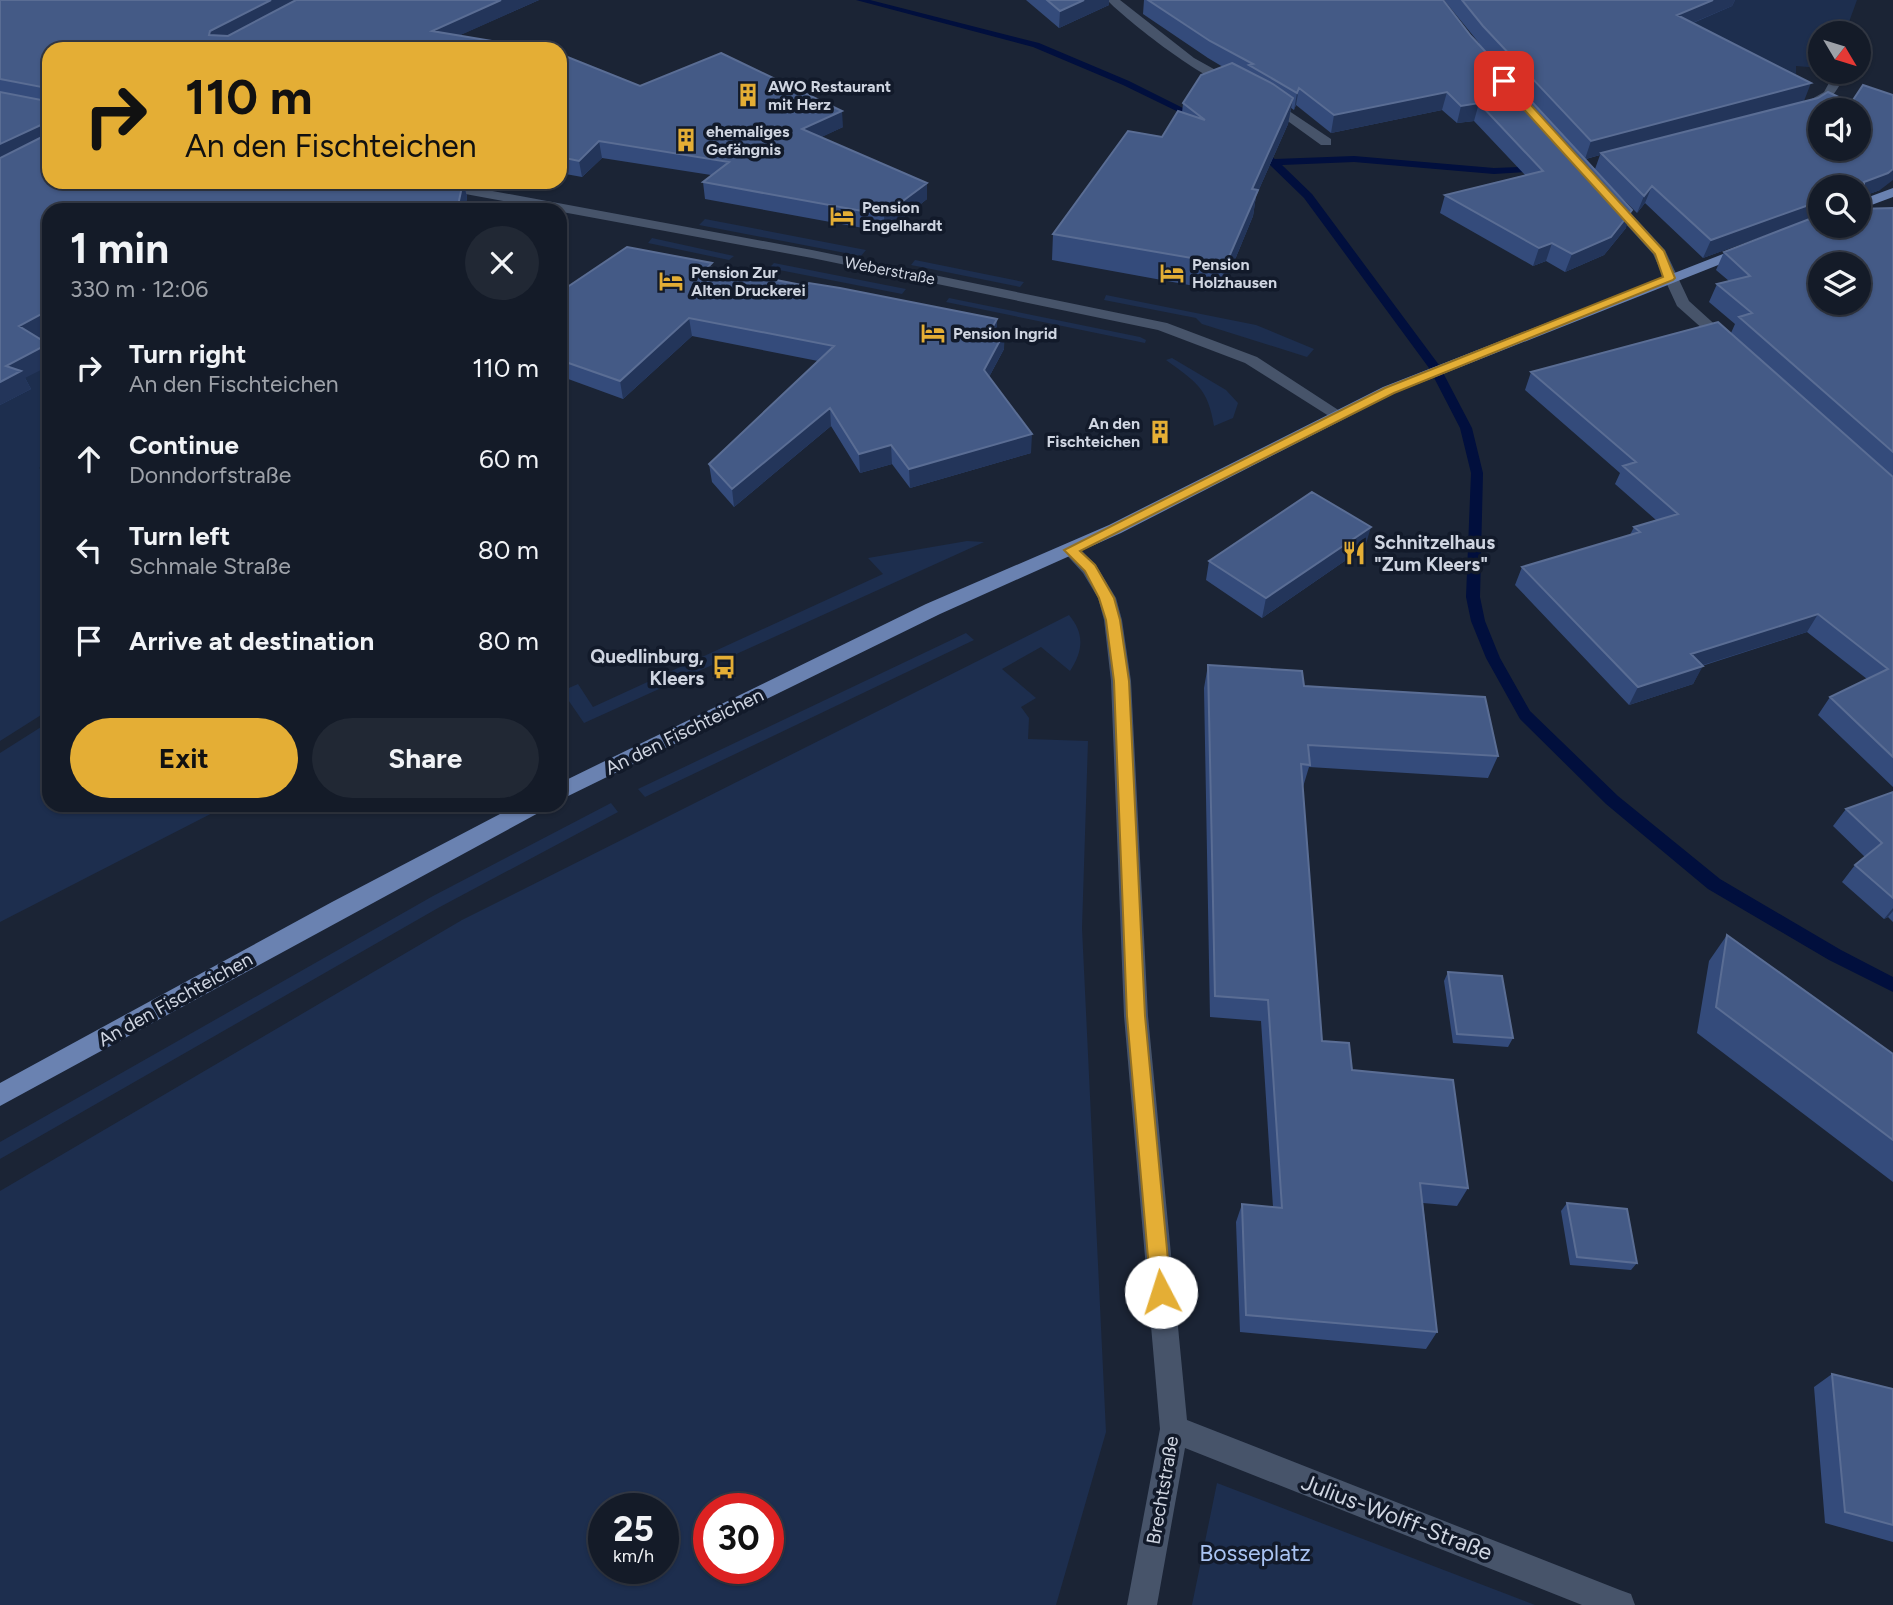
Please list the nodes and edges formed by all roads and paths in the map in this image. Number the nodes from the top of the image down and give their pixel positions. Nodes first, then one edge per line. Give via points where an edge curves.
1 (1113, 0) edge
2 (1835, 84) edge
3 (1793, 112) edge
4 (1326, 142) dead end
5 (1600, 188) edge
6 (460, 189) edge
7 (1893, 192) edge
8 (1871, 201) edge
9 (536, 203) edge
10 (567, 209) edge
11 (1757, 245) edge
12 (1669, 278) junction
13 (1735, 350) edge
14 (1338, 415) junction
15 (1071, 550) junction
16 (567, 789) edge
17 (522, 812) edge
18 (0, 1095) edge
19 (1174, 1430) junction
20 (1142, 1605) edge
21 (1620, 1605) edge

1 - 4 street via 1190,61 1274,104
2 - 3 street via 1824,99
5 - 12 street via 1660,253
6 - 9 street, Weberstraße
7 - 8 main road
10 - 14 street, Weberstraße via 1152,323 1251,360
11 - 12 main road, An den Fischteichen
12 - 13 street via 1682,303
12 - 14 main road, An den Fischteichen via 1389,390
14 - 15 main road, An den Fischteichen
15 - 16 main road, An den Fischteichen via 933,609
15 - 19 street, Brechtstraße via 1090,569 1107,598 1121,681 1136,1016
17 - 18 main road, An den Fischteichen
19 - 20 street, Brechtstraße
19 - 21 street, Julius-Wolff-Straße

